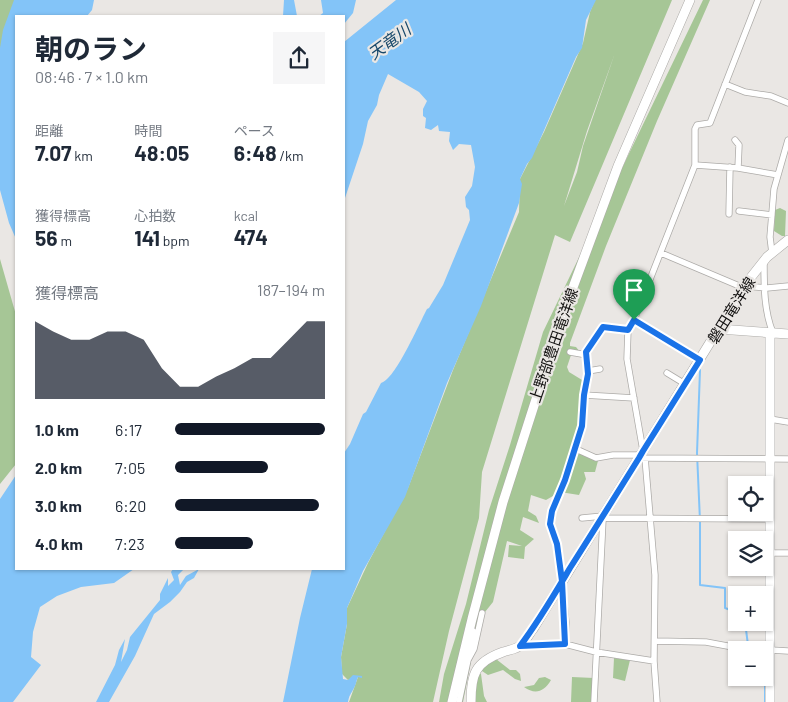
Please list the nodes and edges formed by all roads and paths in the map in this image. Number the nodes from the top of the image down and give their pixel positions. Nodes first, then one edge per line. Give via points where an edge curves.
1 (690, 0) edge
2 (758, 0) edge
3 (726, 84) junction
4 (788, 103) edge
5 (735, 140) dead end
6 (788, 140) edge
7 (695, 164) junction
8 (730, 167) junction
9 (738, 168) junction
10 (778, 175) junction
11 (739, 211) dead end
12 (729, 214) dead end
13 (772, 215) junction
14 (788, 240) edge
15 (661, 252) junction
16 (772, 252) junction
17 (764, 260) junction
18 (788, 286) edge
19 (745, 287) junction
20 (764, 288) junction
21 (634, 320) junction
22 (719, 329) junction
23 (628, 330) junction
24 (772, 333) junction
25 (788, 334) edge
26 (570, 352) dead end
27 (587, 355) junction
28 (700, 360) junction
29 (600, 369) dead end
30 (588, 372) junction
31 (667, 373) dead end
32 (685, 384) junction
33 (584, 395) junction
34 (634, 398) junction
35 (770, 419) junction
36 (788, 422) edge
37 (576, 449) junction
38 (642, 456) junction
39 (788, 459) edge
40 (770, 460) junction
41 (770, 476) edge
42 (603, 517) junction
43 (582, 518) dead end
44 (649, 519) junction
45 (728, 519) edge
46 (773, 553) edge
47 (788, 553) edge
48 (770, 576) edge
49 (562, 581) junction
50 (482, 613) dead end
51 (472, 619) junction
52 (655, 641) junction
53 (770, 641) edge
54 (565, 644) junction
55 (520, 646) junction
56 (728, 646) edge
57 (773, 649) edge
58 (788, 650) edge
59 (596, 652) junction
60 (468, 660) junction
61 (654, 661) junction
62 (770, 686) edge
63 (471, 699) edge
64 (452, 702) edge
65 (459, 702) edge
66 (594, 702) edge
67 (657, 702) edge
68 (770, 702) edge

1 - 51 main road, 上野部豊田竜洋線 via 618,166 565,309 503,502
2 - 3 street
3 - 4 street
3 - 7 street via 710,124 697,125 695,129
5 - 9 street via 739,145
6 - 10 street
7 - 8 street
7 - 15 street
8 - 9 street
8 - 12 street
9 - 10 street
10 - 13 street
11 - 13 street
13 - 16 street
14 - 16 main road, 磐田竜洋線
15 - 19 street
15 - 21 street
16 - 17 main road, 磐田竜洋線
17 - 19 main road, 磐田竜洋線
17 - 20 street
18 - 20 street
19 - 20 street
19 - 22 main road, 磐田竜洋線
20 - 24 street
21 - 23 street
21 - 28 street
22 - 24 main road
22 - 28 main road, 磐田竜洋線
23 - 27 street via 603,327
23 - 34 street via 628,359
24 - 25 main road
24 - 35 main road
26 - 27 street
27 - 30 street
28 - 32 main road, 磐田竜洋線
29 - 30 street
30 - 33 street
31 - 32 street
32 - 38 main road, 磐田竜洋線
33 - 34 street
33 - 37 street via 582,426
34 - 38 street
35 - 36 street
35 - 40 main road
37 - 38 street via 596,458
37 - 49 street via 550,524 557,544
38 - 40 street
38 - 42 main road, 磐田竜洋線
38 - 44 street
39 - 40 street
40 - 41 main road
42 - 43 street
42 - 44 street
42 - 49 main road, 磐田竜洋線
42 - 59 street
44 - 45 street
44 - 52 street via 655,575
46 - 47 street
48 - 53 main road
49 - 54 street
49 - 55 main road, 磐田竜洋線
50 - 60 street via 474,649
51 - 60 street
51 - 64 main road, 上野部豊田竜洋線
52 - 56 street via 706,642
52 - 61 street
54 - 55 street
54 - 59 street
55 - 63 main road via 492,656 479,665 473,678
57 - 58 street
59 - 61 street
59 - 66 street
60 - 63 street via 467,695
60 - 65 street
61 - 67 street
62 - 68 main road

